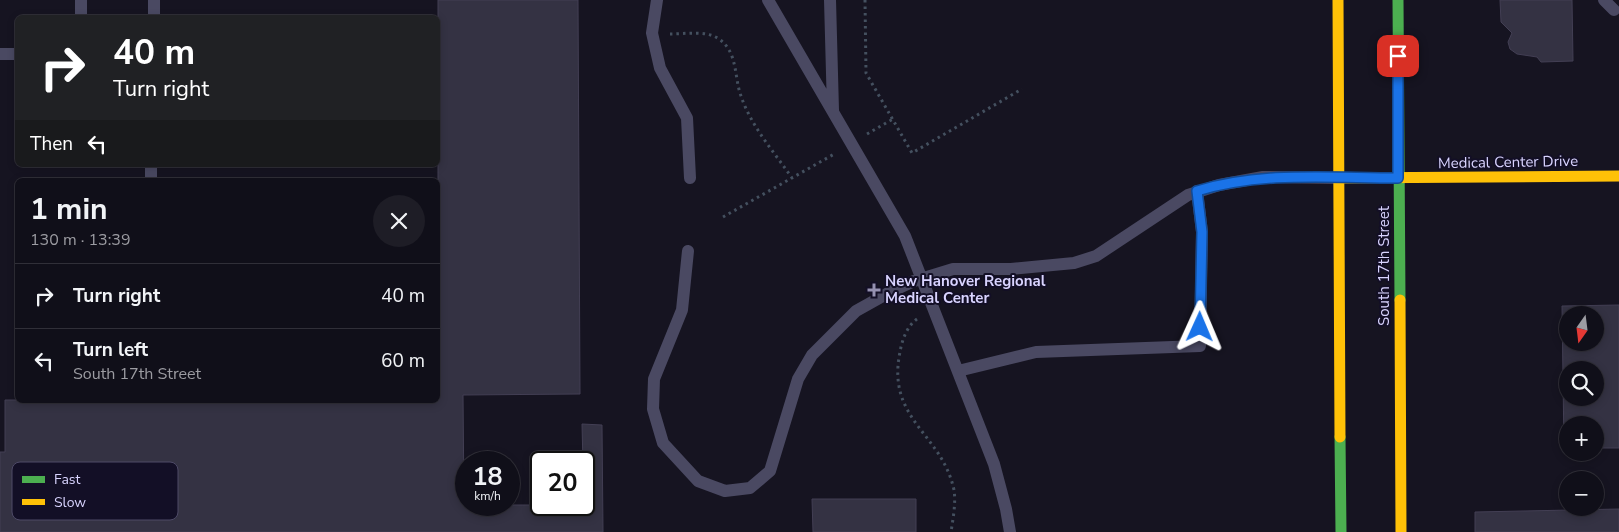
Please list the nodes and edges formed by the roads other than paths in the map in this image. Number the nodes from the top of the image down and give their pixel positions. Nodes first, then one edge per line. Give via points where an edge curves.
1 (81, 0) edge
2 (154, 0) edge
3 (657, 0) edge
4 (768, 0) edge
5 (830, 0) edge
6 (1338, 0) edge
7 (1398, 0) edge
8 (1604, 0) edge
9 (1614, 10) dead end
10 (81, 15) edge
11 (154, 15) edge
12 (0, 54) edge
13 (15, 54) edge
14 (834, 113) junction
15 (1619, 176) edge
16 (690, 178) dead end
17 (1338, 178) junction
18 (1398, 178) junction
19 (1197, 191) junction
20 (688, 251) dead end
21 (921, 278) junction
22 (958, 371) junction
23 (1010, 532) edge
24 (1340, 532) edge
25 (1401, 532) edge

1 - 10 lane
2 - 11 lane
3 - 16 lane via 652,33 660,68 687,118
4 - 14 lane
5 - 14 lane
6 - 17 main road
7 - 18 main road, South 17th Street
8 - 9 lane
12 - 13 lane
14 - 21 lane via 905,236
15 - 18 main road, Medical Center Drive
17 - 18 main road, Medical Center Drive
17 - 19 lane via 1263,177
17 - 24 main road
18 - 25 main road, South 17th Street
19 - 21 lane via 1096,256 1074,263 953,270
19 - 22 lane via 1202,232 1200,346 1036,352
20 - 21 lane via 682,310 654,379 652,408 663,443 698,481 725,490 750,488 770,471 798,379 812,355 856,311
21 - 22 lane
22 - 23 lane via 994,464

